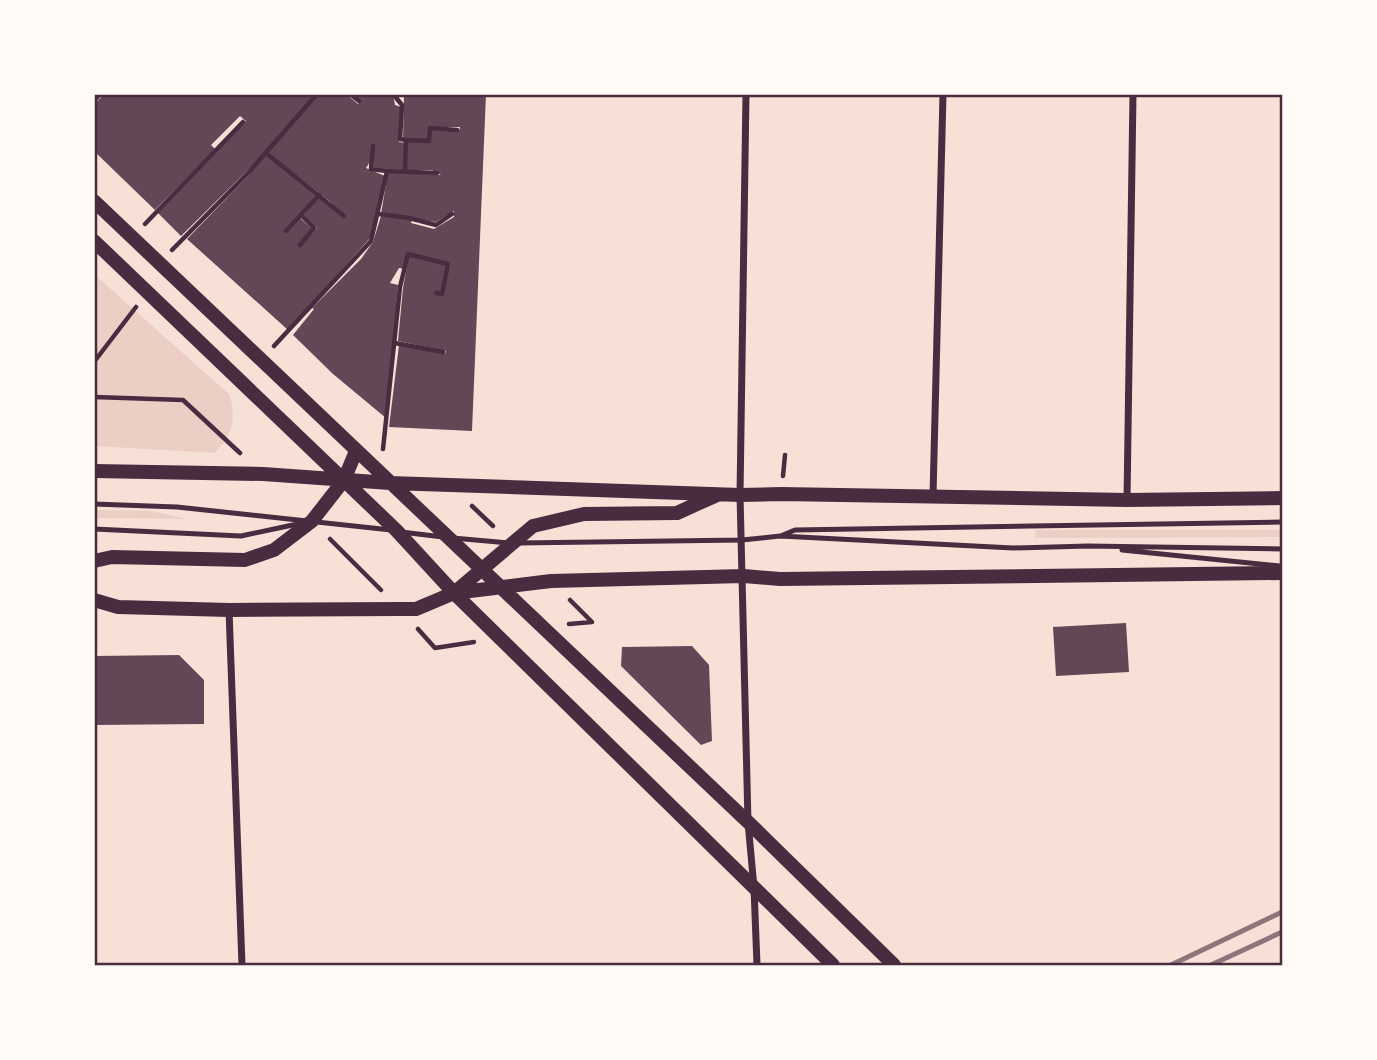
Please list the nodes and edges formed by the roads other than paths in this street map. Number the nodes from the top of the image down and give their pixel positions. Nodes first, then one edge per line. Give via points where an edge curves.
1 (746, 94) edge
2 (943, 94) edge
3 (1133, 94) edge
4 (94, 201) edge
5 (94, 241) edge
6 (356, 451) junction
7 (94, 471) edge
8 (385, 478) junction
9 (344, 480) junction
10 (721, 493) junction
11 (740, 495) junction
12 (933, 497) junction
13 (1283, 498) edge
14 (1127, 500) junction
15 (94, 504) edge
16 (312, 521) junction
17 (1283, 523) edge
18 (94, 529) edge
19 (397, 531) junction
20 (780, 536) junction
21 (448, 538) junction
22 (742, 540) junction
23 (510, 543) junction
24 (1088, 546) junction
25 (1283, 549) edge
26 (94, 561) edge
27 (1283, 567) edge
28 (482, 570) junction
29 (1283, 573) edge
30 (744, 576) junction
31 (499, 587) junction
32 (454, 593) junction
33 (94, 600) edge
34 (229, 610) junction
35 (748, 822) junction
36 (754, 888) junction
37 (242, 965) edge
38 (757, 965) edge
39 (833, 965) edge
40 (894, 965) edge

1 - 11 street
2 - 12 street
3 - 14 street
4 - 6 main road
5 - 9 main road
6 - 8 main road
6 - 9 main road
7 - 9 main road
8 - 9 main road
8 - 10 main road
8 - 21 main road
9 - 16 main road
9 - 19 main road
10 - 11 main road
10 - 23 main road via 677,513 584,514 533,526
11 - 12 main road
11 - 22 street
12 - 14 main road
13 - 14 main road
15 - 16 lane
16 - 18 lane via 242,536
16 - 19 lane
16 - 26 main road via 274,550 245,560 112,557
17 - 20 lane via 795,530
19 - 21 lane
19 - 32 main road
20 - 22 lane
20 - 24 lane via 1013,548
21 - 23 lane
21 - 28 main road
22 - 23 lane
22 - 30 street
23 - 28 main road
24 - 25 lane
24 - 27 lane
28 - 31 main road
28 - 32 main road
29 - 30 main road
30 - 31 main road via 551,581
30 - 35 street
31 - 32 main road
31 - 35 main road
32 - 34 main road via 416,609
32 - 36 main road
33 - 34 main road via 118,607
34 - 37 street
35 - 36 street
35 - 40 main road
36 - 38 street
36 - 39 main road

